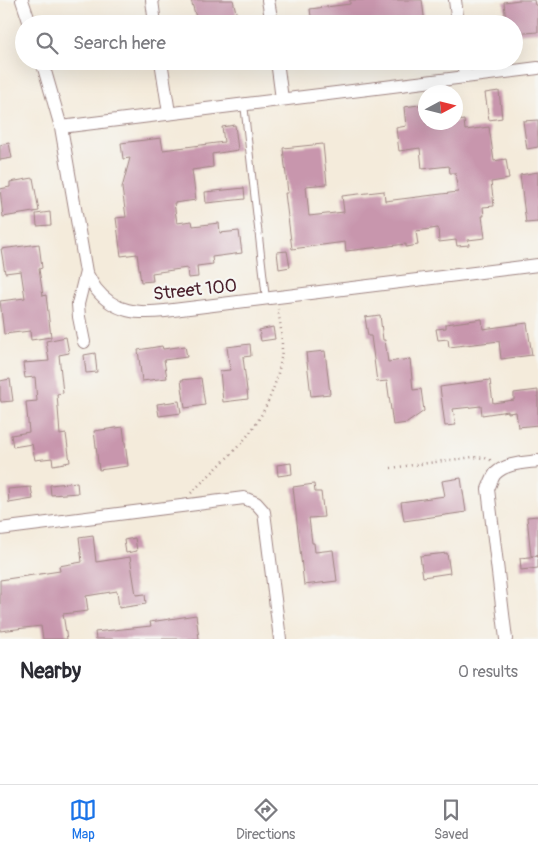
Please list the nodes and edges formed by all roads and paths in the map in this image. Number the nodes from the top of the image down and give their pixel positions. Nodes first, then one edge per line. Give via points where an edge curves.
1 (22, 0) edge
2 (152, 0) edge
3 (268, 0) edge
4 (456, 0) edge
5 (27, 15) edge
6 (154, 15) edge
7 (270, 15) edge
8 (457, 15) edge
9 (538, 68) edge
10 (45, 70) edge
11 (162, 70) edge
12 (277, 70) edge
13 (464, 70) edge
14 (520, 70) edge
15 (523, 70) edge
16 (465, 76) junction
17 (282, 100) junction
18 (244, 104) junction
19 (169, 114) junction
20 (61, 127) junction
21 (538, 265) edge
22 (86, 272) junction
23 (272, 298) junction
24 (84, 342) dead end
25 (538, 462) edge
26 (505, 467) junction
27 (391, 468) dead end
28 (177, 507) junction
29 (0, 529) edge
30 (280, 639) edge
31 (506, 639) edge

1 - 5 street
2 - 6 street
3 - 7 street
4 - 8 street
9 - 15 street
10 - 20 street, Street 100
11 - 19 street
12 - 17 street
13 - 16 street
14 - 16 street
16 - 17 street
17 - 18 street
18 - 19 street
18 - 23 lane
19 - 20 street
20 - 22 street, Street 100
21 - 23 street, Street 100
22 - 23 street, Street 100 via 102,296 127,311 147,313
22 - 24 street via 78,304
23 - 28 path via 282,335 282,349 277,376 264,410 244,440
25 - 26 street
26 - 27 path via 485,458 473,457
26 - 31 street via 494,475 488,489
28 - 29 street
28 - 30 street via 244,498 256,503 264,512

